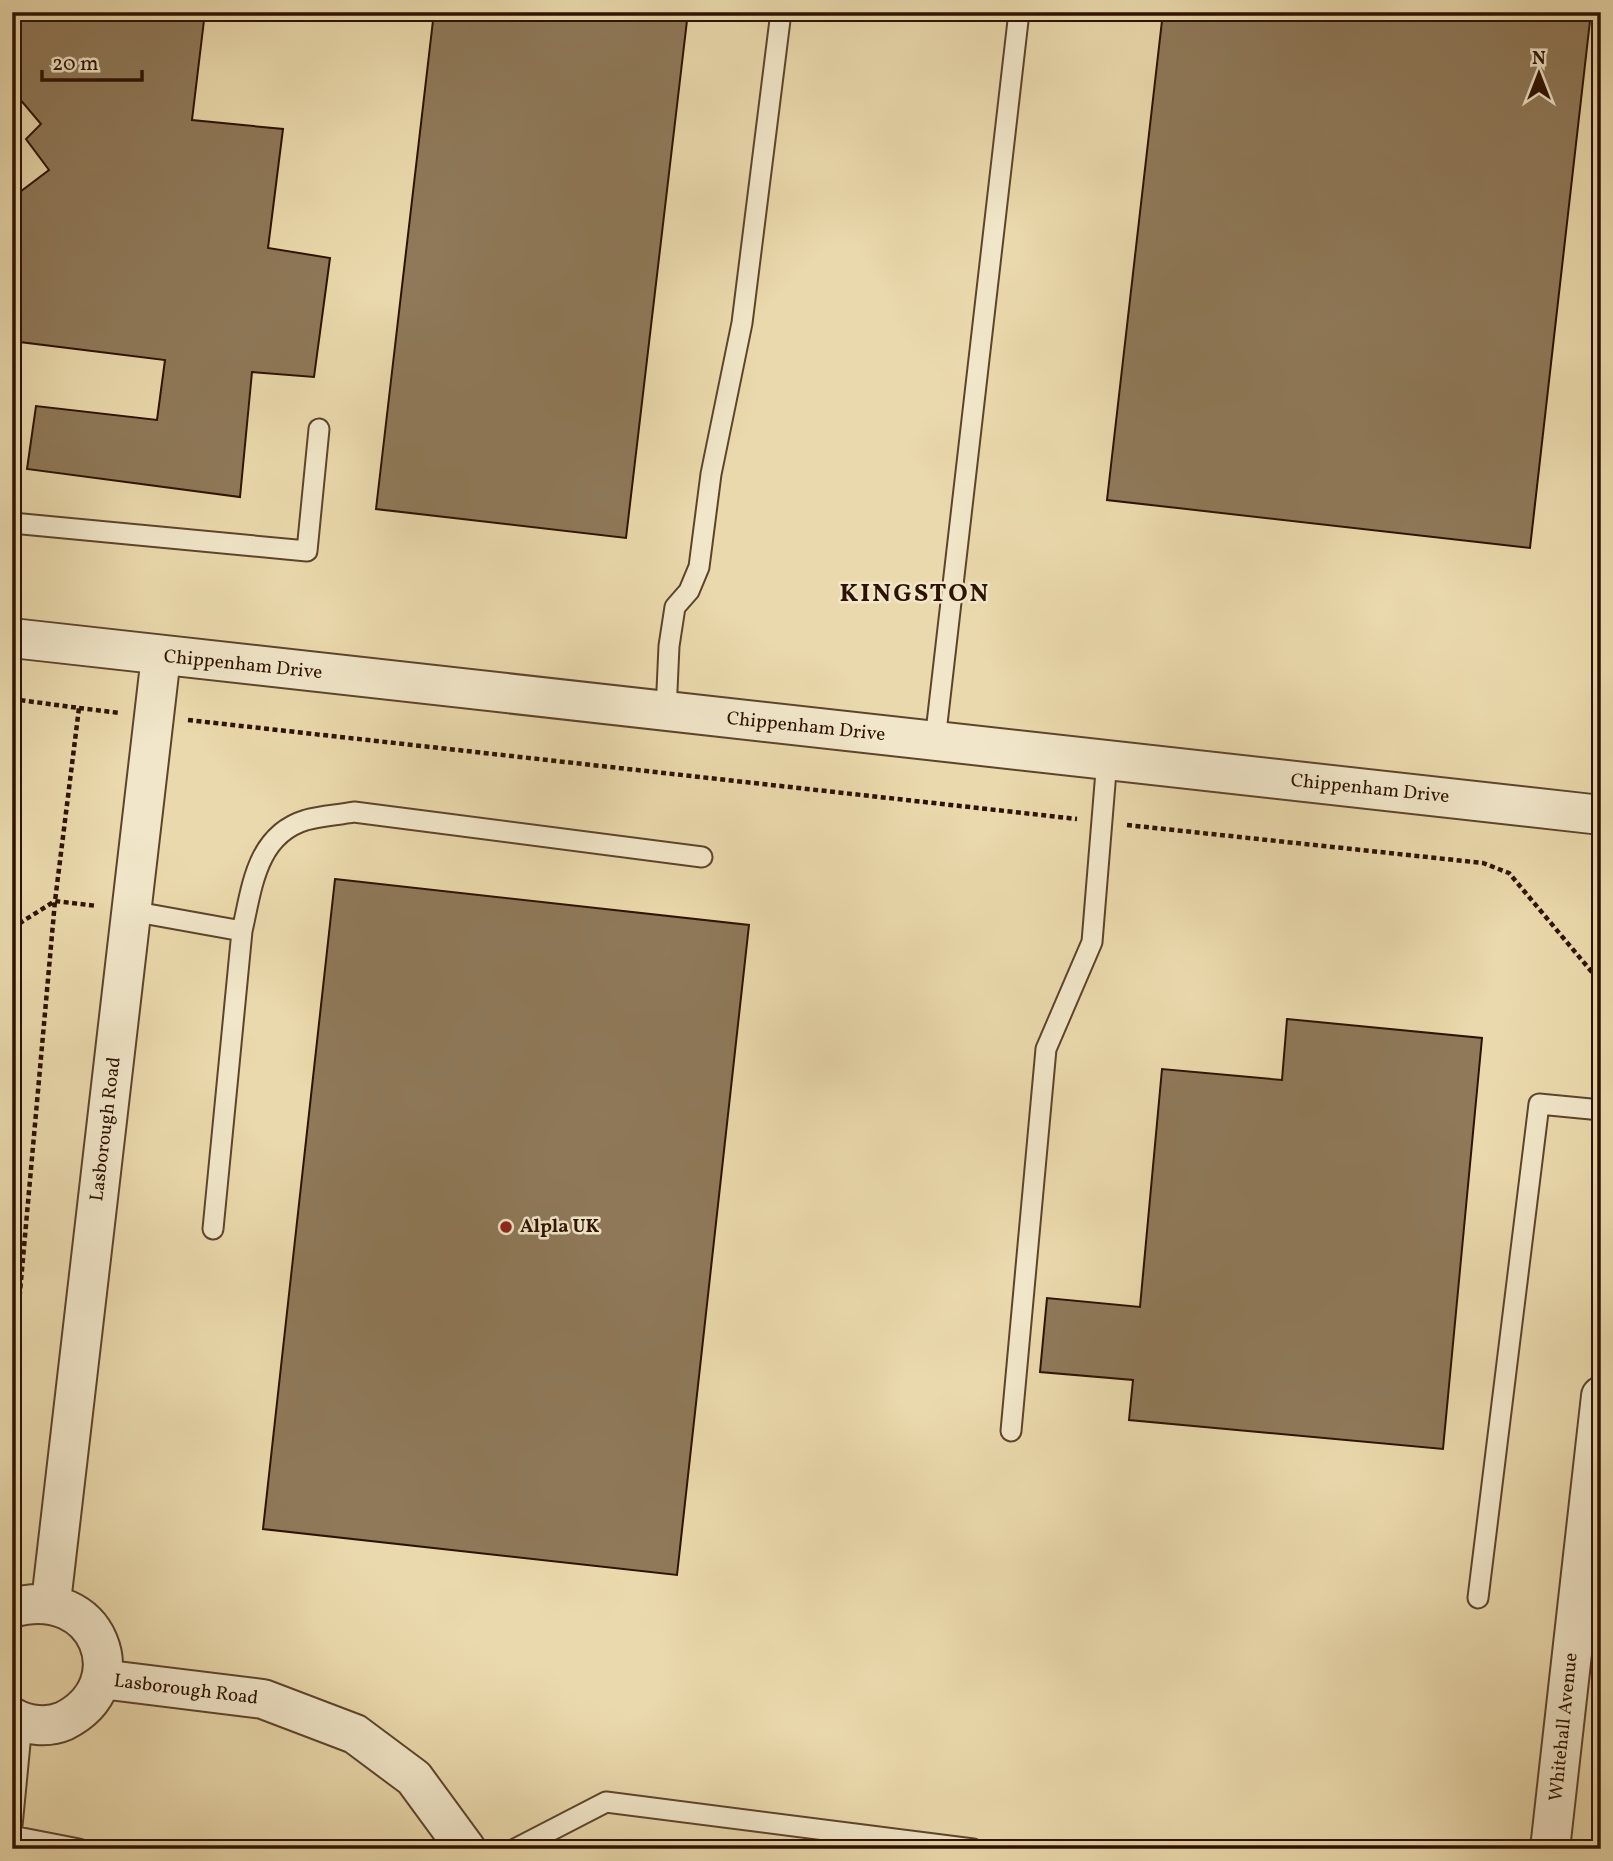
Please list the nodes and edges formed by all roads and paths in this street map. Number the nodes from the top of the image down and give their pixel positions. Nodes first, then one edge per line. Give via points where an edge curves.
1 (781, 12) edge
2 (1020, 12) edge
3 (319, 429) dead end
4 (12, 523) edge
5 (12, 638) edge
6 (161, 656) junction
7 (12, 699) edge
8 (79, 708) junction
9 (666, 712) junction
10 (154, 717) junction
11 (935, 741) junction
12 (1107, 759) junction
13 (1601, 815) edge
14 (1102, 822) junction
15 (702, 857) dead end
16 (55, 901) junction
17 (131, 911) junction
18 (12, 928) edge
19 (242, 931) junction
20 (1601, 979) edge
21 (1601, 1110) edge
22 (213, 1229) dead end
23 (12, 1381) edge
24 (1601, 1396) edge
25 (1011, 1431) dead end
26 (1597, 1461) edge
27 (1478, 1598) dead end
28 (51, 1602) junction
29 (12, 1608) edge
30 (101, 1679) junction
31 (17, 1720) edge
32 (12, 1826) edge
33 (12, 1836) edge
34 (79, 1849) edge
35 (466, 1849) edge
36 (515, 1849) edge
37 (973, 1849) edge
38 (1550, 1849) edge

1 - 9 lane via 743,323 711,474 699,567 689,591 675,607
2 - 11 lane
3 - 4 lane via 307,551
5 - 6 street, Chippenham Drive
6 - 9 street, Chippenham Drive
6 - 10 street, Lasborough Road
7 - 8 path
8 - 10 path
8 - 16 path
9 - 11 street, Chippenham Drive
10 - 14 path
10 - 17 street, Lasborough Road
11 - 12 street, Chippenham Drive
12 - 13 street, Chippenham Drive
12 - 14 lane
14 - 20 path via 1483,863 1510,873
14 - 25 lane via 1092,942 1046,1049
15 - 19 lane via 354,812 303,821 275,838 258,860
16 - 18 path
16 - 23 path
17 - 19 lane
17 - 28 street, Lasborough Road
19 - 22 lane
21 - 27 lane via 1539,1104
24 - 26 street, Whitehall Avenue
26 - 38 street, Whitehall Avenue
28 - 29 street
28 - 30 street via 83,1618 99,1643
30 - 31 street via 79,1713 47,1726
30 - 35 street, Lasborough Road via 263,1699 355,1734 414,1778
31 - 32 lane
33 - 34 lane
36 - 37 lane via 606,1802

